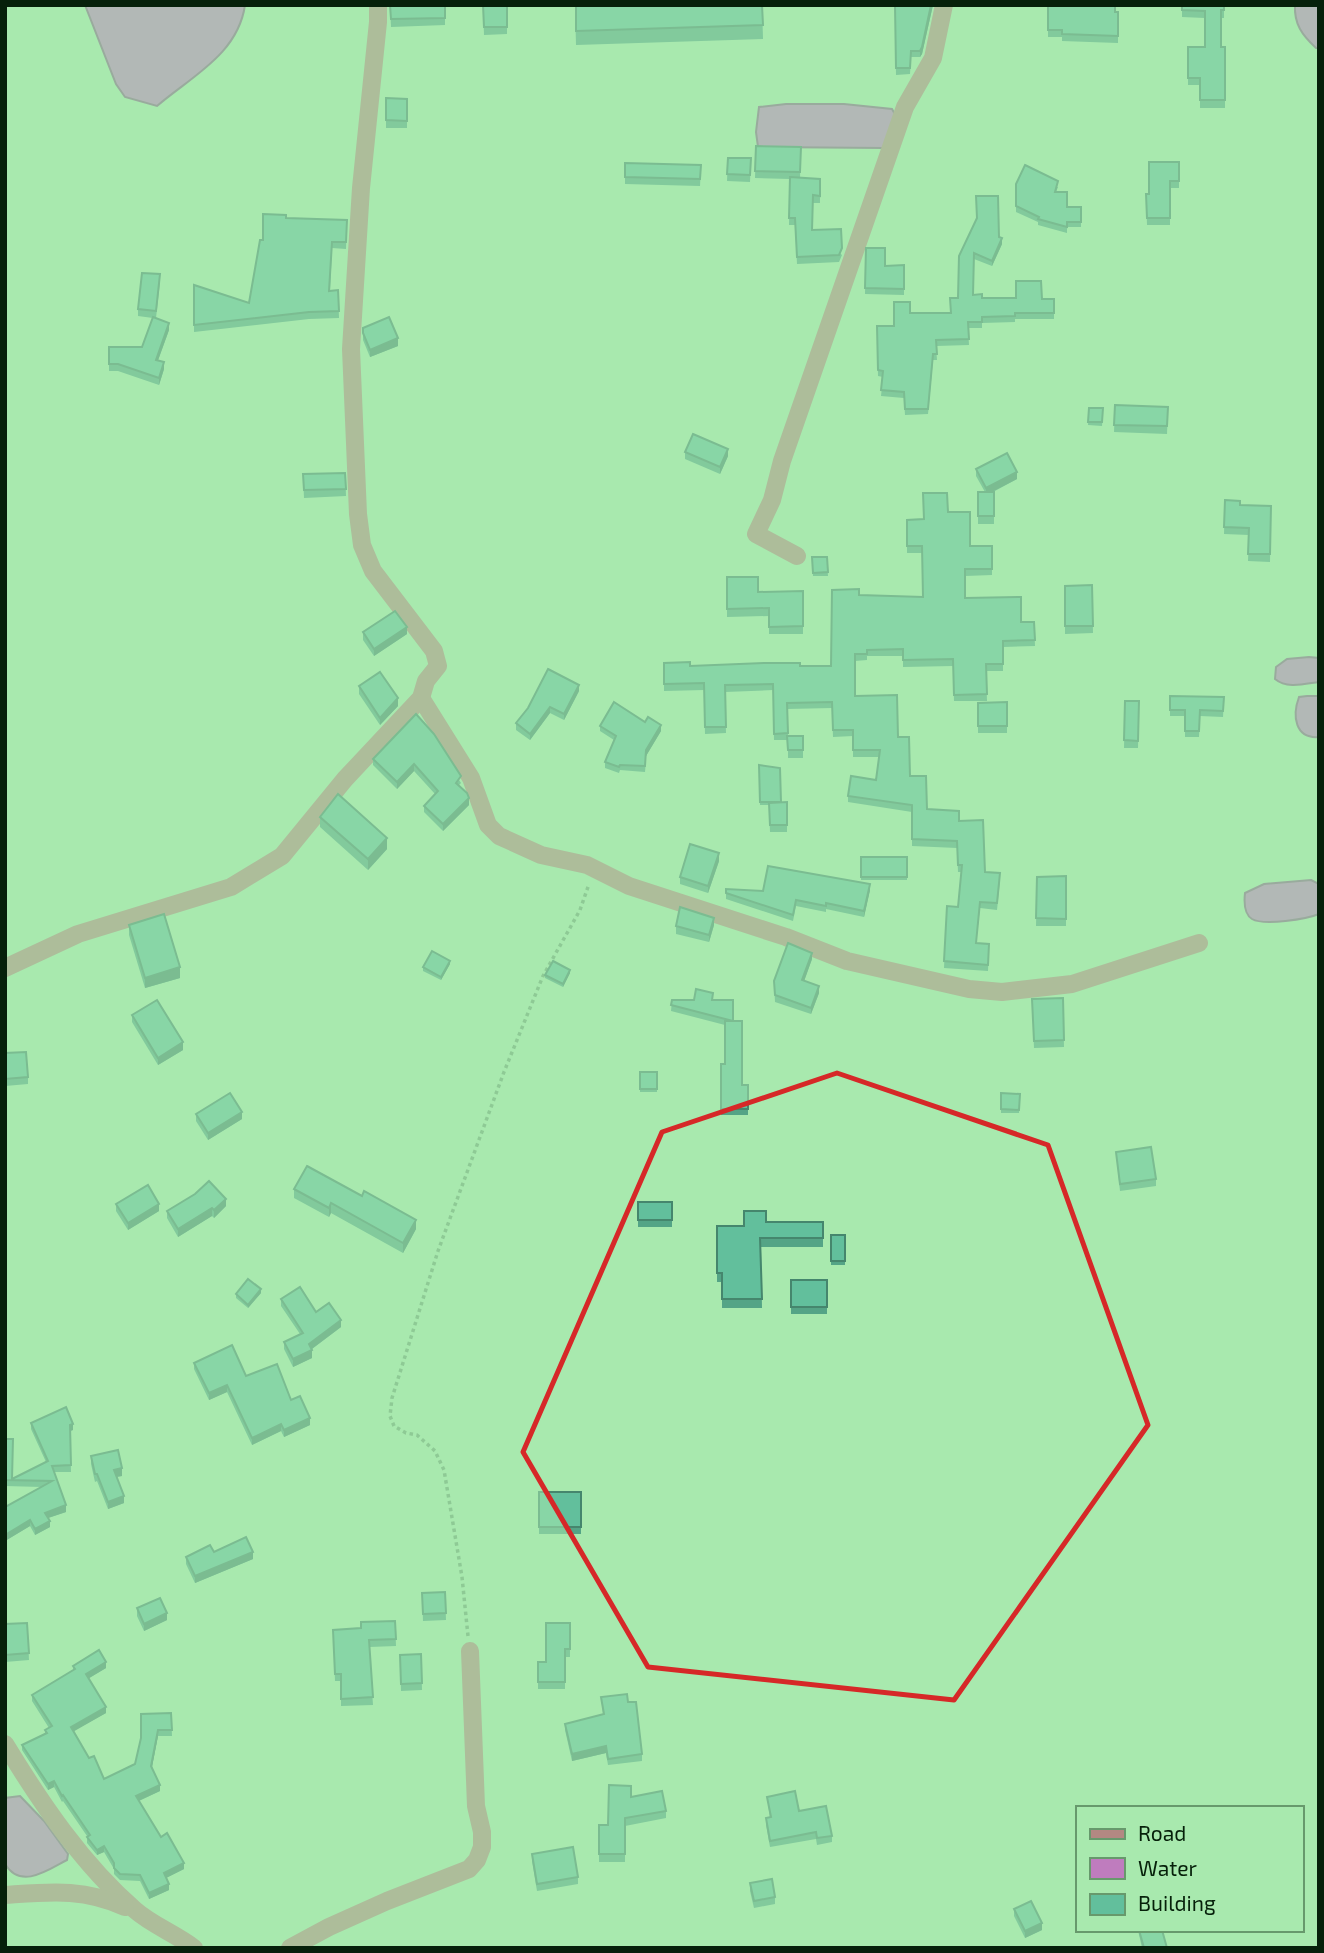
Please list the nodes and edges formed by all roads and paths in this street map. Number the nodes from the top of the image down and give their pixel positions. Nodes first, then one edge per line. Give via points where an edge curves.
1 (378, 5) edge
2 (944, 5) edge
3 (797, 556) dead end
4 (421, 698) junction
5 (594, 869) junction
6 (1199, 943) dead end
7 (5, 968) edge
8 (470, 1651) joint
9 (5, 1744) edge
10 (5, 1895) edge
11 (136, 1912) junction
12 (194, 1948) edge
13 (290, 1948) edge

1 - 4 street via 351,349 358,514 362,545 373,571 434,651 438,666 426,681
2 - 3 street via 933,58 905,107 772,500 756,534
4 - 5 street via 471,778 488,825 499,836 541,855
4 - 7 street via 345,779 282,856 231,887 78,934
5 - 6 street via 629,886 847,961 969,989 1002,992 1072,984
5 - 8 path via 504,1072 438,1251 392,1398 394,1426 417,1435 435,1451 444,1469
8 - 13 street via 476,1806 482,1832 477,1860 469,1869 387,1901
9 - 11 street via 81,1855
10 - 11 street via 70,1891 103,1897
11 - 12 street

